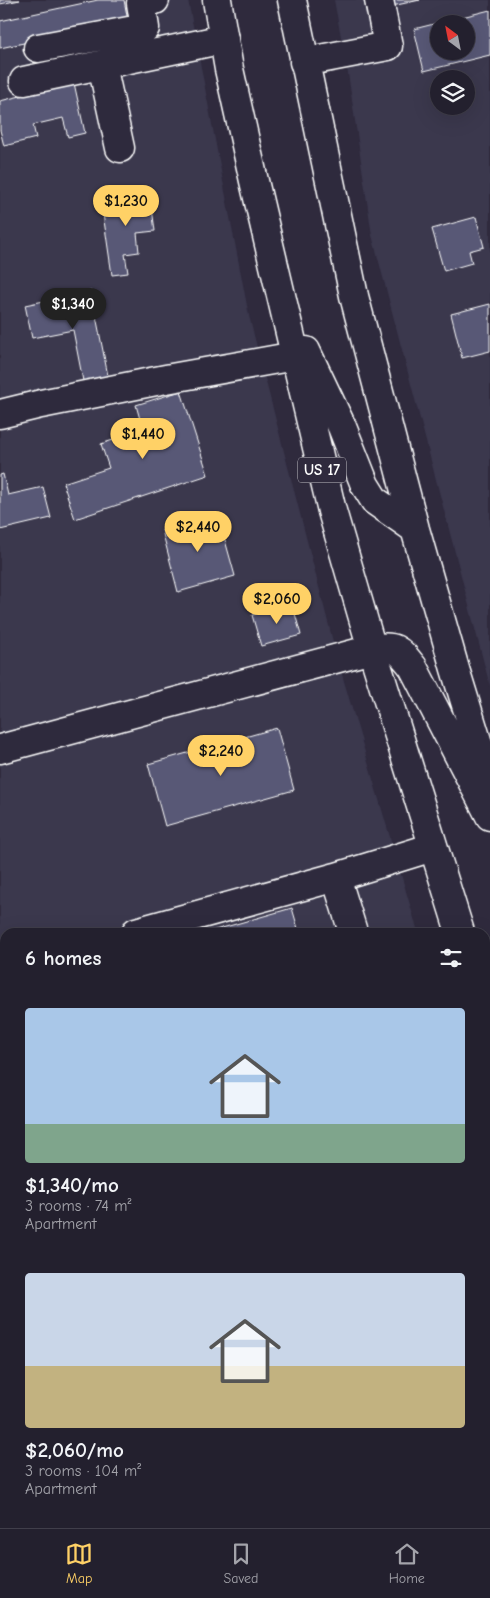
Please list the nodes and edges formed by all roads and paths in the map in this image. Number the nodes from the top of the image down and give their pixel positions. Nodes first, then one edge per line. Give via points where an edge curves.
1 (155, 0) edge
2 (217, 0) edge
3 (292, 0) edge
4 (379, 0) edge
5 (224, 39) junction
6 (38, 48) dead end
7 (304, 62) junction
8 (102, 65) junction
9 (24, 81) dead end
10 (120, 148) dead end
11 (283, 302) junction
12 (295, 356) junction
13 (0, 414) edge
14 (415, 529) junction
15 (372, 649) junction
16 (0, 749) edge
17 (490, 782) edge
18 (490, 816) edge
19 (433, 847) junction
20 (336, 877) junction
21 (460, 927) edge
22 (151, 928) edge
23 (352, 928) edge

1 - 6 main road via 141,3 145,28
2 - 5 main road, US 17
3 - 7 main road
4 - 7 main road via 388,46
5 - 8 main road
5 - 11 main road, US 17
7 - 14 main road via 354,296
8 - 9 main road
8 - 10 main road
11 - 12 main road, US 17
11 - 14 main road via 342,427 365,485 375,501
12 - 13 main road
12 - 15 main road, US 17 via 332,511
14 - 17 main road
15 - 16 main road
15 - 18 main road via 389,646 402,653 413,667
15 - 19 main road, US 17
19 - 20 main road
19 - 21 main road, US 17
20 - 22 main road
20 - 23 main road

